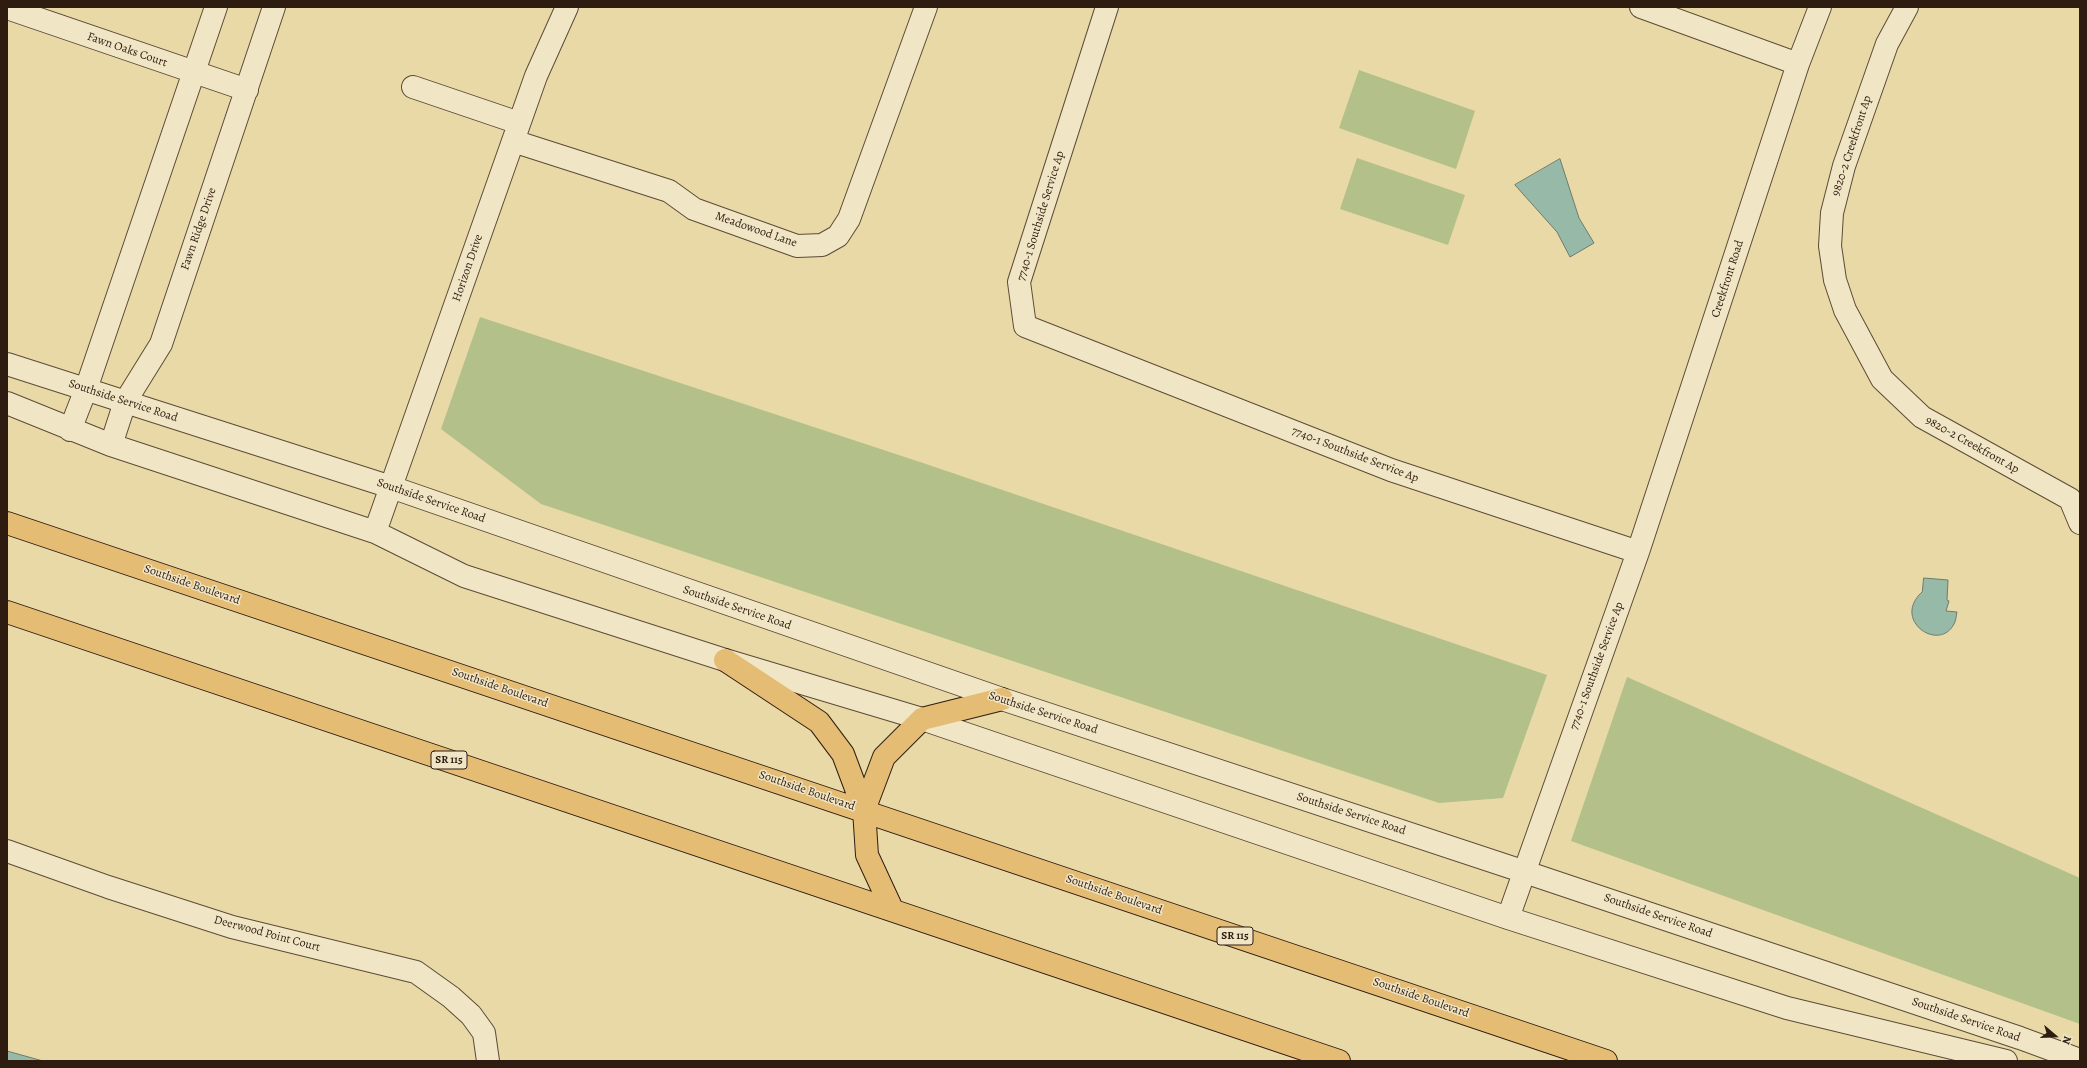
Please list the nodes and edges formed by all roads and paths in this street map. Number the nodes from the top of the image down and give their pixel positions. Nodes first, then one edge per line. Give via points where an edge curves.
1 (216, 7) edge
2 (274, 7) edge
3 (567, 7) edge
4 (926, 7) edge
5 (1107, 7) edge
6 (1640, 7) edge
7 (1820, 7) edge
8 (1907, 7) edge
9 (7, 8) edge
10 (1798, 64) junction
11 (193, 72) junction
12 (413, 87) dead end
13 (247, 90) junction
14 (516, 132) junction
15 (7, 364) edge
16 (86, 389) junction
17 (125, 402) junction
18 (7, 403) edge
19 (70, 430) junction
20 (111, 445) junction
21 (391, 487) junction
22 (2075, 494) edge
23 (7, 523) edge
24 (2080, 523) edge
25 (375, 532) junction
26 (1638, 552) junction
27 (7, 612) edge
28 (725, 660) junction
29 (1002, 699) junction
30 (922, 719) junction
31 (864, 810) junction
32 (7, 851) edge
33 (1525, 872) junction
34 (892, 909) junction
35 (1508, 918) junction
36 (2080, 1060) edge
37 (488, 1061) edge
38 (1339, 1061) edge
39 (1606, 1061) edge
40 (2006, 1061) edge

1 - 11 street
2 - 13 street, Fawn Ridge Drive
3 - 14 street, Horizon Drive via 536,76
4 - 14 street, Meadowood Lane via 849,219 838,236 822,245 797,246 694,209 669,191
5 - 26 street, 7740-1 Southside Service Ap via 1019,282 1025,326 1391,470
6 - 10 street
7 - 10 street, Creekfront Road
8 - 22 street, 9820-2 Creekfront Ap via 1887,44 1844,166 1832,213 1830,246 1835,280 1842,302 1861,343 1882,379 1922,417
9 - 11 street, Fawn Oaks Court
10 - 26 street, Creekfront Road
11 - 13 street, Fawn Oaks Court
11 - 16 street
12 - 14 street, Meadowood Lane
13 - 17 street, Fawn Ridge Drive via 161,344
14 - 21 street, Horizon Drive
15 - 16 street, Southside Service Road
16 - 17 street, Southside Service Road
16 - 19 street
17 - 20 street, Fawn Ridge Drive
17 - 21 street, Southside Service Road
18 - 19 street
19 - 20 street
20 - 25 street
21 - 25 street, Horizon Drive
21 - 29 street, Southside Service Road
22 - 24 street
23 - 31 highway, Southside Boulevard / SR 115
25 - 28 street via 464,576
26 - 33 street, 7740-1 Southside Service Ap
27 - 34 highway, SR 115
28 - 30 street
28 - 31 highway via 818,722 843,754
29 - 30 highway
29 - 33 street, Southside Service Road
30 - 31 highway via 884,757
30 - 35 street
31 - 34 highway via 867,855
31 - 39 highway, Southside Boulevard / SR 115
32 - 37 street, Deerwood Point Court via 232,927 416,972 471,1015 484,1033
33 - 35 street, 7740-1 Southside Service Ap
33 - 36 street, Southside Service Road
34 - 38 highway, SR 115
35 - 40 street via 1787,1008

